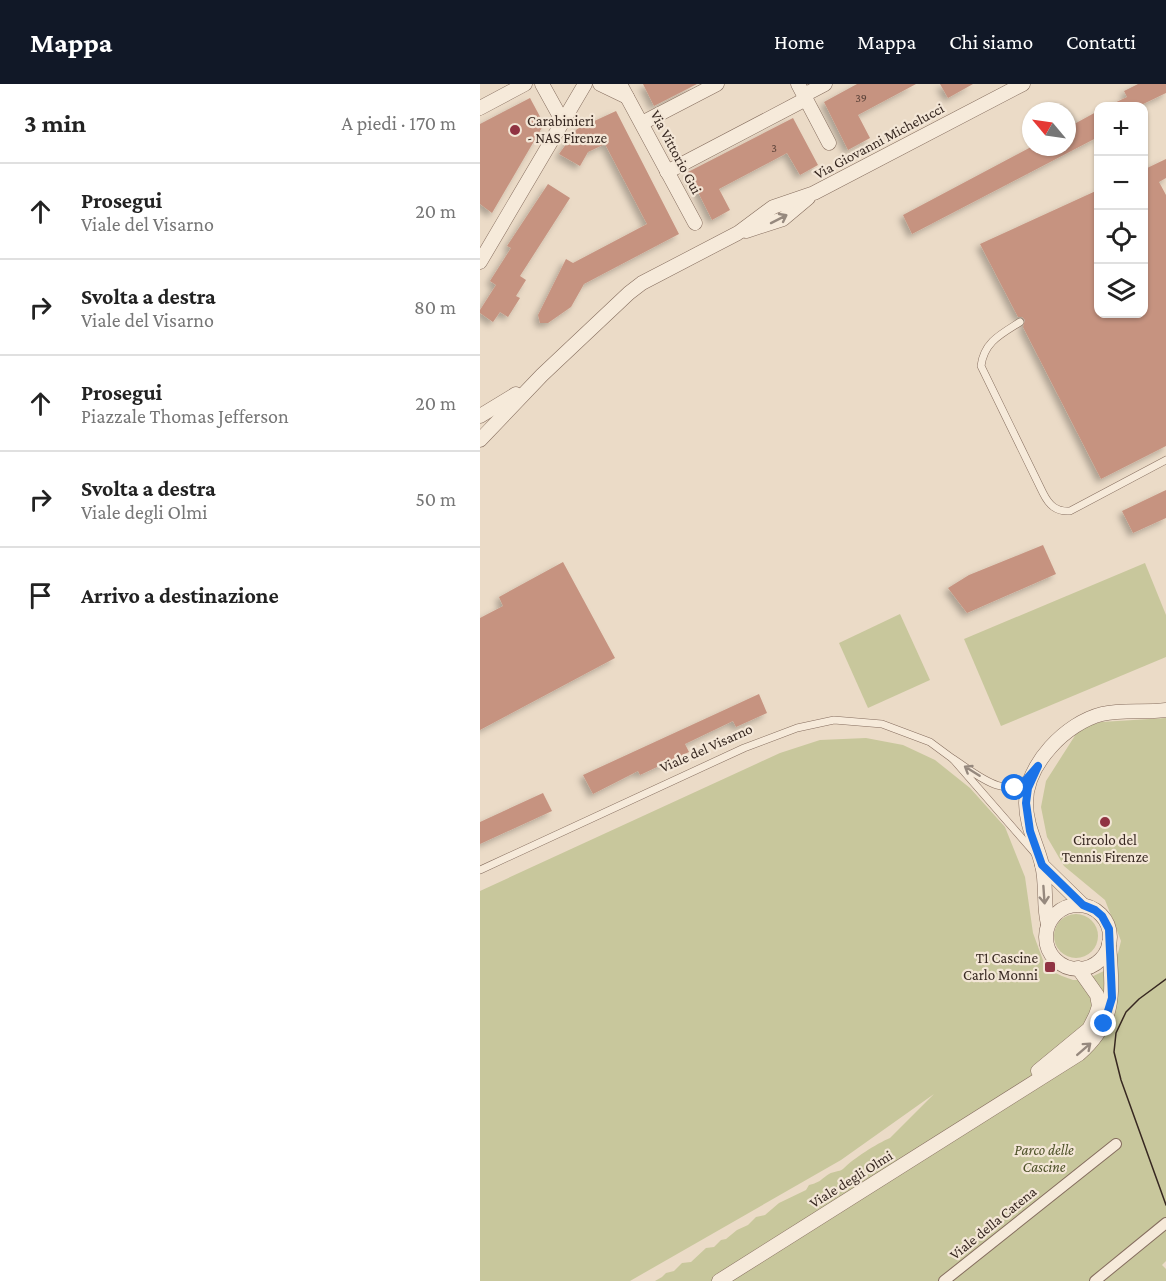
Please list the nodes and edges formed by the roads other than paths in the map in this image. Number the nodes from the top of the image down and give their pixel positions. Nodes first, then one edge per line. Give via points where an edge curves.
1 (525, 84) edge
2 (542, 84) edge
3 (585, 84) edge
4 (600, 84) edge
5 (620, 84) edge
6 (717, 84) edge
7 (825, 84) edge
8 (1023, 84) edge
9 (997, 90) edge
10 (802, 93) edge
11 (627, 97) junction
12 (480, 108) edge
13 (563, 122) junction
14 (642, 123) junction
15 (829, 143) dead end
16 (668, 172) junction
17 (695, 223) dead end
18 (490, 244) junction
19 (480, 256) edge
20 (480, 262) edge
21 (1020, 322) dead end
22 (542, 375) junction
23 (480, 416) edge
24 (480, 440) edge
25 (1166, 460) edge
26 (1166, 710) edge
27 (953, 759) junction
28 (1038, 766) junction
29 (1041, 862) junction
30 (480, 870) edge
31 (1083, 905) junction
32 (1048, 924) junction
33 (1109, 943) junction
34 (1078, 968) junction
35 (1000, 1103) junction
36 (1116, 1144) dead end
37 (1166, 1223) edge
38 (719, 1281) edge
39 (944, 1281) edge
40 (1095, 1281) edge

1 - 12 street
2 - 13 street
3 - 13 street
4 - 11 street
5 - 11 street, Via Vittorio Gui
6 - 14 street
7 - 10 street
8 - 9 street, Via Giovanni Michelucci
9 - 22 street, Via Giovanni Michelucci via 814,193 773,207 738,233 642,283
10 - 15 street
10 - 16 street
11 - 14 street, Via Vittorio Gui
13 - 18 street
14 - 16 street, Via Vittorio Gui
16 - 17 street, Via Vittorio Gui
18 - 19 street
18 - 20 street
21 - 25 lane via 993,339 981,366 1051,506 1070,511
22 - 23 street, Via Giovanni Michelucci
22 - 24 street, Via Giovanni Michelucci
26 - 28 street, Viale del Visarno via 1120,711 1084,720 1060,738
28 -> 27 lane, Viale del Visarno via 1020,785 1008,788 991,783
27 - 29 lane, Viale del Visarno
27 - 30 lane, Viale del Visarno via 930,742 882,724 834,720 797,728 734,752
28 - 29 street, Viale del Visarno via 1026,803 1030,831
29 - 31 street, Viale del Visarno
29 -> 32 street, Viale del Visarno
31 - 32 street via 1063,908
31 - 33 street via 1102,916 1109,929
32 - 34 street via 1046,940 1050,954 1065,966
33 - 34 street via 1101,958
35 -> 33 street, Viale degli Olmi via 1079,1054 1098,1035 1111,1005
34 - 35 street, Viale degli Olmi via 1097,995 1098,1010 1093,1022 1084,1034
35 - 38 street, Viale degli Olmi
36 - 39 street, Viale della Catena
37 - 40 street

